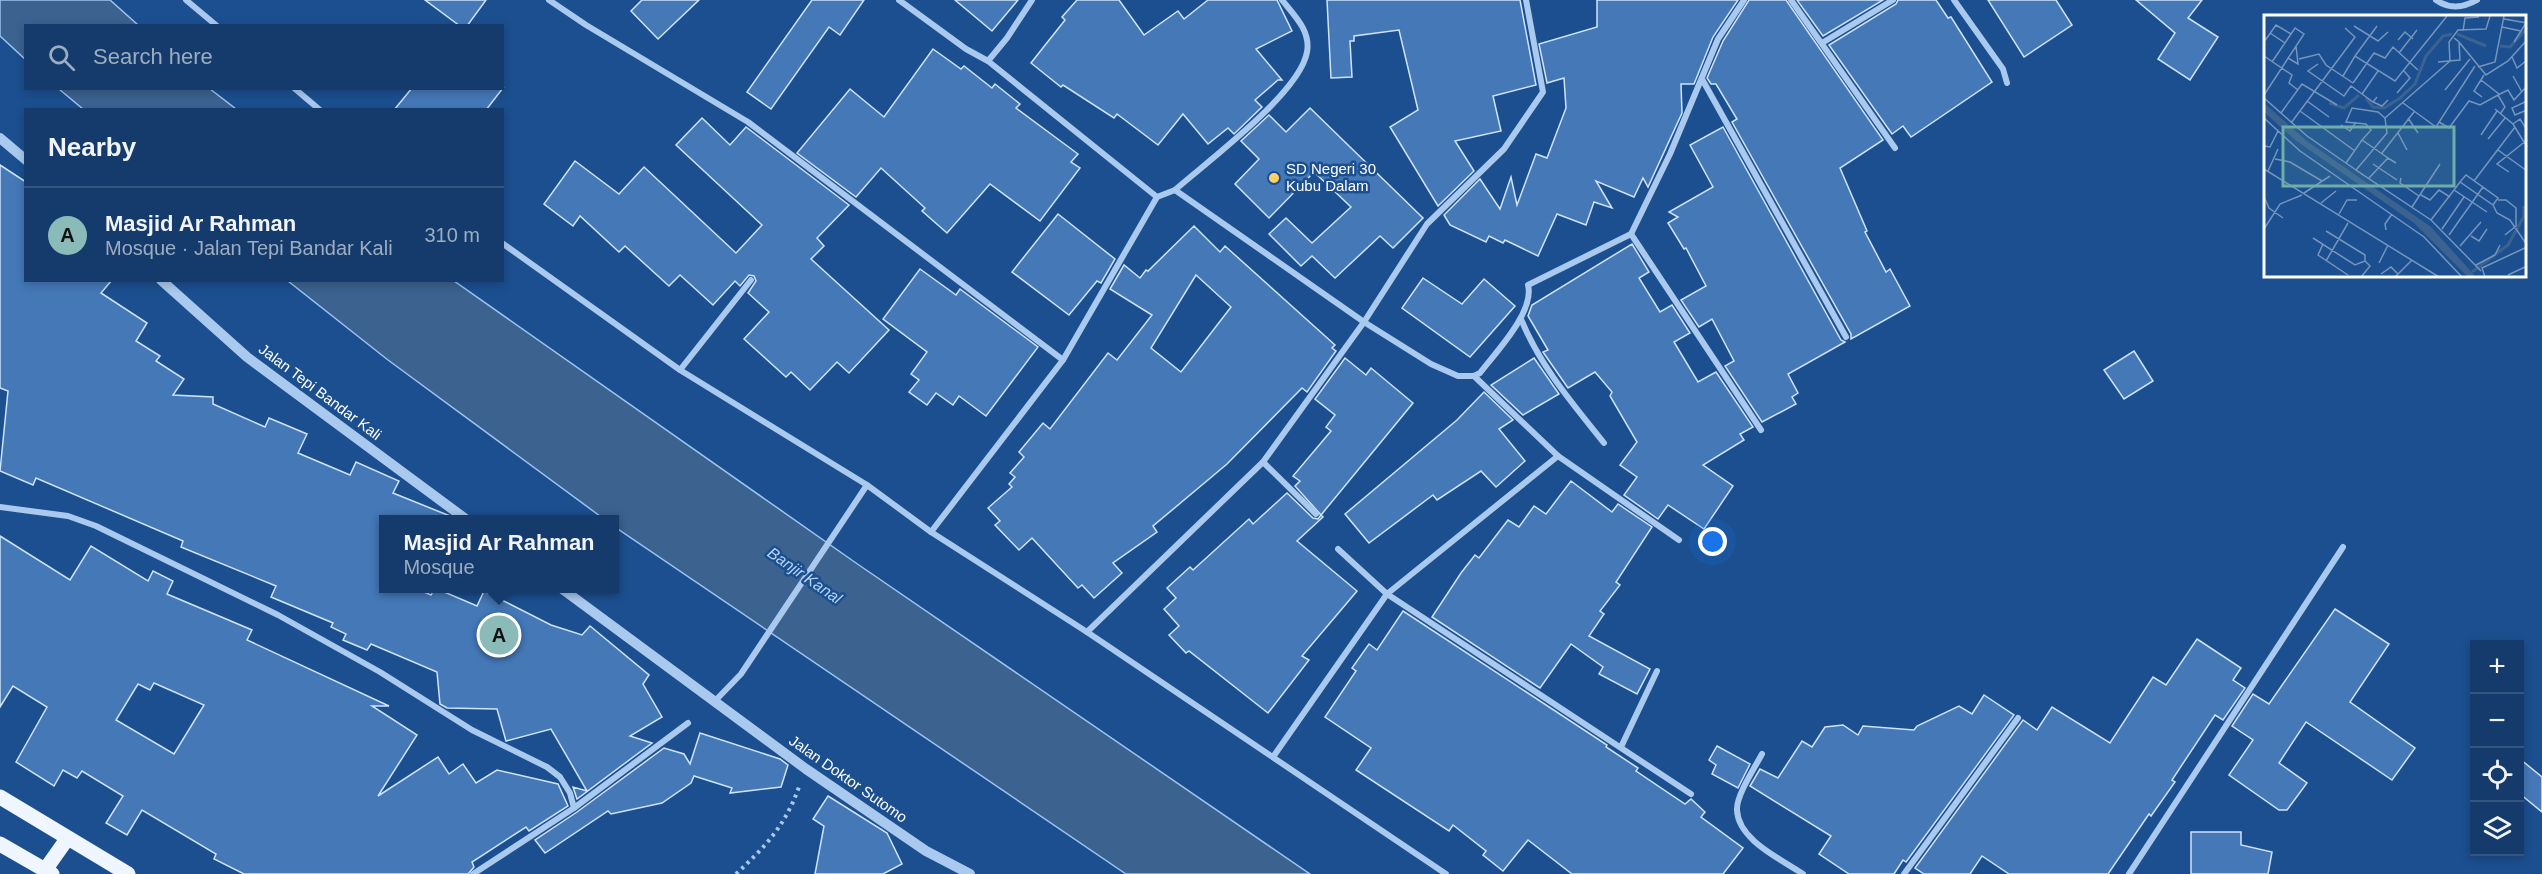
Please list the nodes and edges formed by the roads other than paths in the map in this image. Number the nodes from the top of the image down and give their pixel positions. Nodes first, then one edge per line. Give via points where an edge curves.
1 (186, 0) edge
2 (549, 0) edge
3 (899, 0) edge
4 (1032, 0) edge
5 (1282, 0) edge
6 (1526, 0) edge
7 (1744, 0) edge
8 (1791, 0) edge
9 (1893, 0) edge
10 (1954, 0) edge
11 (2436, 0) edge
12 (2477, 0) edge
13 (215, 24) edge
14 (1822, 43) junction
15 (988, 61) junction
16 (1702, 79) junction
17 (2007, 82) dead end
18 (296, 90) edge
19 (318, 108) edge
20 (0, 138) edge
21 (1895, 148) dead end
22 (24, 158) edge
23 (1175, 190) junction
24 (1157, 197) junction
25 (1631, 234) junction
26 (504, 244) edge
27 (751, 280) dead end
28 (163, 282) edge
29 (1521, 319) junction
30 (1364, 322) junction
31 (1846, 337) dead end
32 (1063, 360) junction
33 (680, 370) junction
34 (1474, 376) junction
35 (1761, 430) dead end
36 (1604, 443) dead end
37 (1558, 456) junction
38 (1263, 462) junction
39 (865, 487) junction
40 (0, 507) edge
41 (1316, 514) dead end
42 (462, 515) edge
43 (931, 532) junction
44 (1679, 540) dead end
45 (2343, 547) dead end
46 (1338, 549) dead end
47 (568, 593) edge
48 (1387, 594) junction
49 (1087, 632) junction
50 (1657, 671) dead end
51 (714, 702) junction
52 (2018, 718) dead end
53 (688, 723) dead end
54 (1621, 747) junction
55 (1762, 754) dead end
56 (1273, 757) junction
57 (1691, 794) dead end
58 (0, 797) edge
59 (574, 808) junction
60 (67, 839) junction
61 (0, 844) edge
62 (49, 872) edge
63 (128, 874) edge
64 (473, 874) edge
65 (970, 874) edge
66 (1446, 874) edge
67 (1803, 874) edge
68 (1904, 874) edge
69 (2129, 874) edge

1 - 13 street
2 - 32 street via 748,122
3 - 15 street
4 - 15 street
5 - 23 street via 1307,35 1307,52 1298,74 1265,112
6 - 30 street via 1543,92 1504,149 1427,224
7 - 16 street via 1718,39
8 - 14 street
9 - 14 street
10 - 17 street via 2003,69
11 - 12 street via 2447,7
14 - 21 street
15 - 24 street
16 - 25 street
16 - 31 street
18 - 19 street
20 - 22 street
23 - 24 street
23 - 30 street
24 - 32 street
25 - 29 street via 1528,285
25 - 35 street
26 - 33 street
27 - 33 street
28 - 42 street, Jalan Tepi Bandar Kali via 247,357
29 - 34 street via 1480,374
29 - 36 street via 1552,376
30 - 34 street via 1431,364 1458,376
30 - 38 street
32 - 43 street
33 - 39 street
34 - 37 street
37 - 44 street
37 - 48 street
38 - 41 street
38 - 49 street
39 - 43 street
39 - 51 street via 741,674
40 - 59 street via 68,516 96,526 278,615 472,730 547,767 560,777
43 - 49 street
45 - 69 street
46 - 48 street
47 - 51 street
48 - 54 street
48 - 56 street
49 - 56 street
50 - 54 street
51 - 65 street, Jalan Doktor Sutomo via 926,851
52 - 68 street
53 - 59 street
54 - 57 street
55 - 67 street via 1739,800 1740,821 1756,842
56 - 66 street
58 - 60 main road
59 - 64 street
60 - 62 main road
60 - 63 main road
61 - 62 main road

